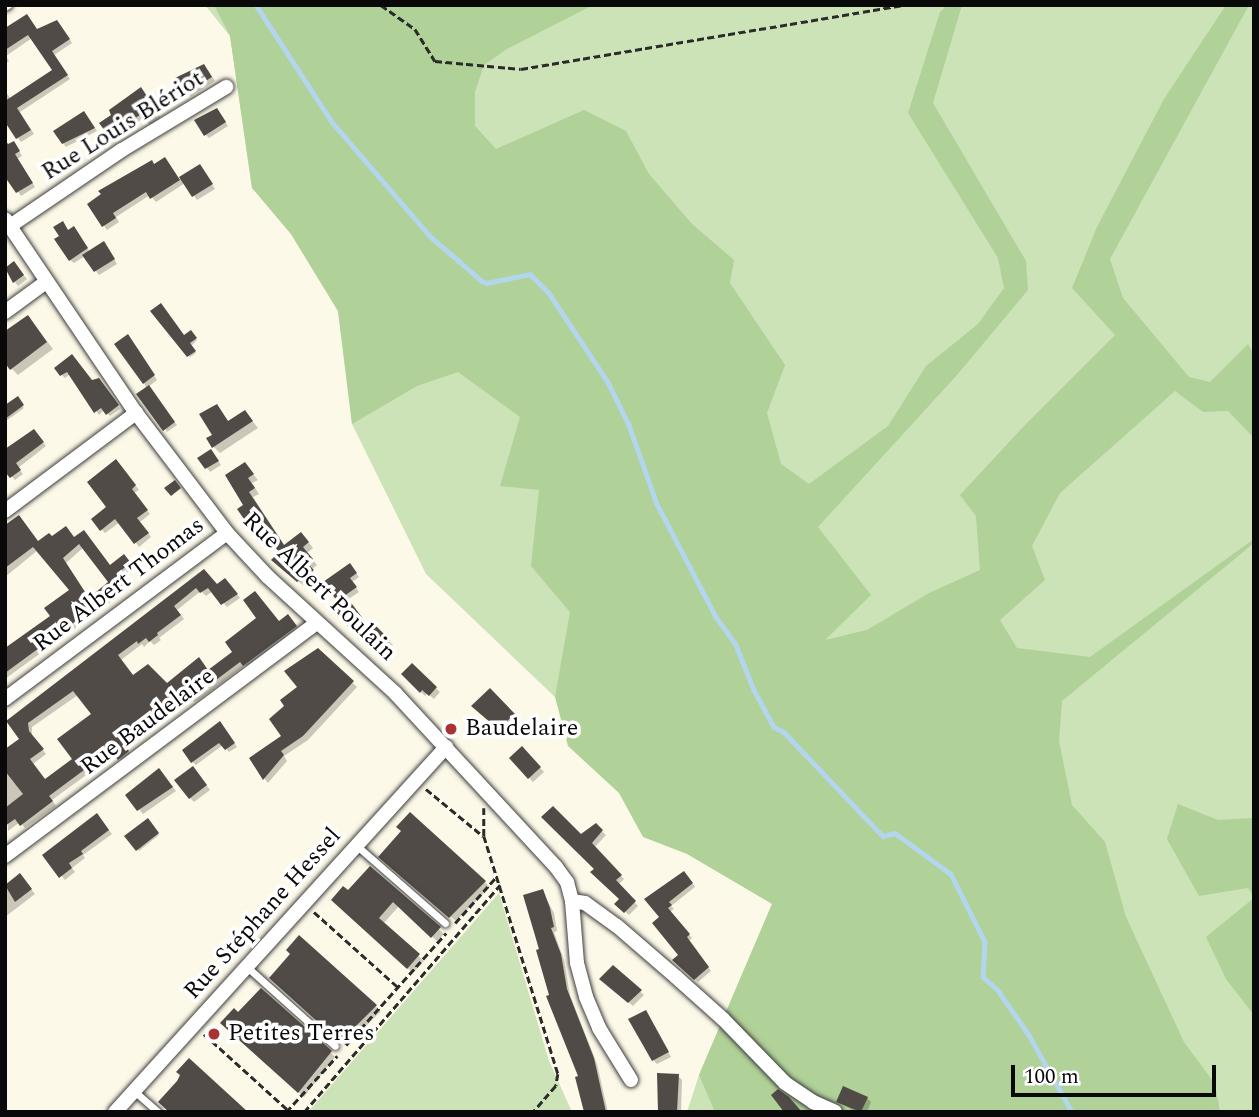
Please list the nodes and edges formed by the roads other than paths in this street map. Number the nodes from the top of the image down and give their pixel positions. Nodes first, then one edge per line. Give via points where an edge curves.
1 (226, 87) dead end
2 (7, 223) edge
3 (46, 282) junction
4 (5, 312) edge
5 (136, 413) junction
6 (5, 511) edge
7 (227, 533) junction
8 (317, 623) junction
9 (5, 699) edge
10 (446, 747) junction
11 (357, 845) junction
12 (5, 856) edge
13 (572, 901) junction
14 (445, 923) dead end
15 (247, 967) junction
16 (335, 1046) dead end
17 (631, 1080) dead end
18 (134, 1090) junction
19 (115, 1112) edge
20 (158, 1112) edge
21 (835, 1112) edge

1 - 2 street, Rue Louis Blériot
2 - 3 street, Rue Albert Poulain
3 - 4 street
3 - 5 street, Rue Albert Poulain
5 - 6 street
5 - 7 street, Rue Albert Poulain
7 - 8 street, Rue Albert Poulain
7 - 9 street, Rue Albert Thomas
8 - 10 street, Rue Albert Poulain via 352,651
8 - 12 street, Rue Baudelaire
10 - 11 street, Rue Stéphane Hessel
10 - 13 street, Rue Albert Poulain via 556,867
11 - 14 lane
11 - 15 street, Rue Stéphane Hessel
13 - 17 street, Rue Albert Poulain via 577,963 586,996 599,1028
13 - 21 street via 585,903 617,926 723,1019 785,1083
15 - 16 lane
15 - 18 street, Rue Stéphane Hessel
18 - 19 street, Rue Stéphane Hessel
18 - 20 lane

